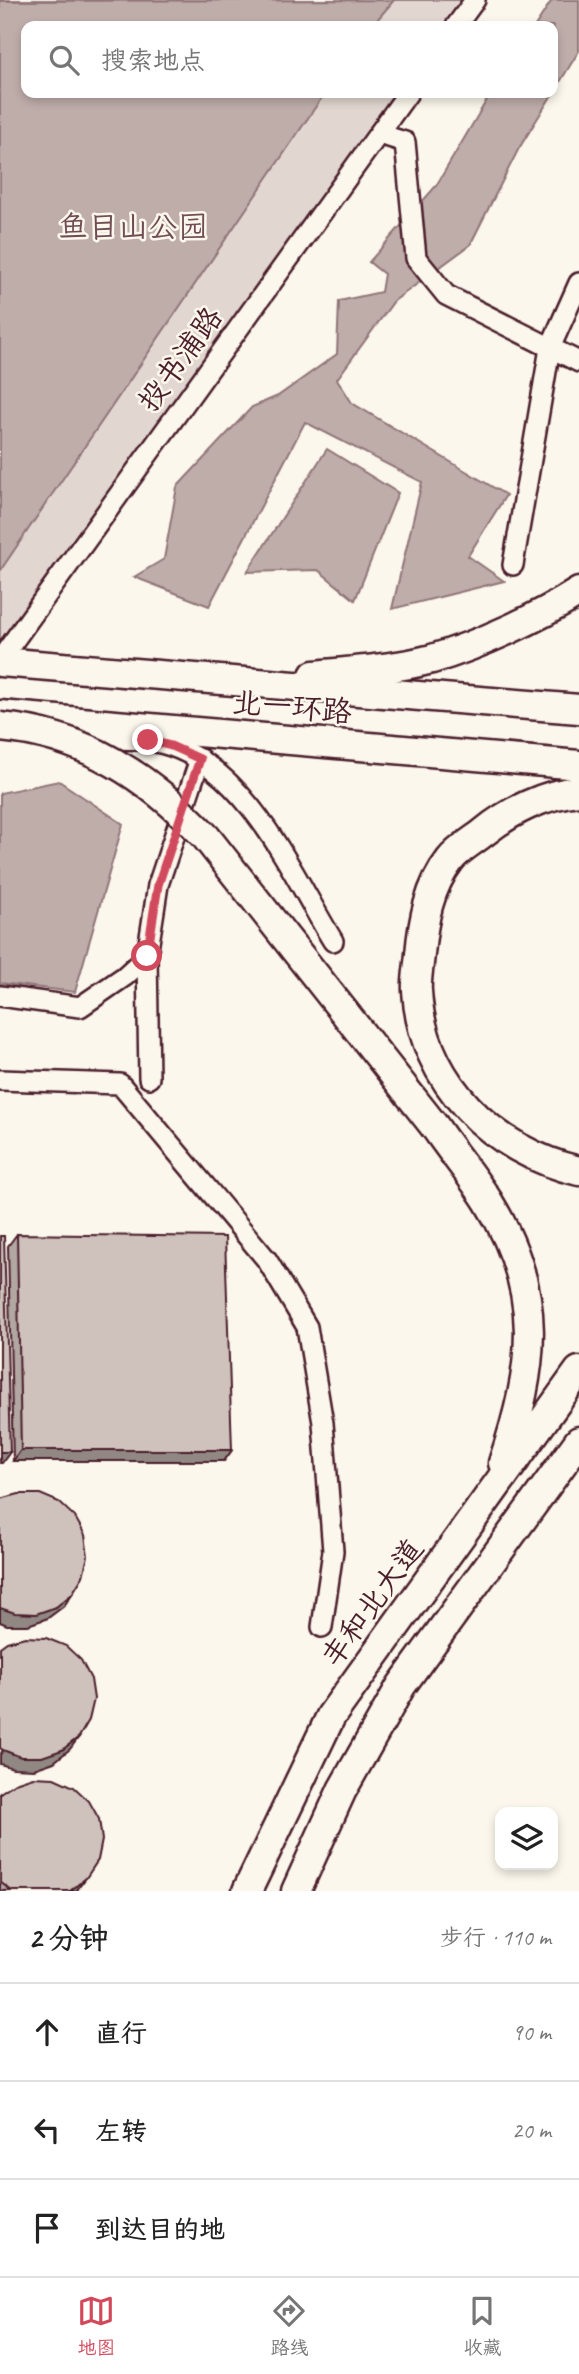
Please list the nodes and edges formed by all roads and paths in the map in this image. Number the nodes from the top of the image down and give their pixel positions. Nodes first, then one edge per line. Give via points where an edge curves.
1 (475, 0) edge
2 (460, 21) edge
3 (404, 98) edge
4 (379, 134) junction
5 (579, 283) edge
6 (550, 348) junction
7 (579, 362) edge
8 (513, 565) dead end
9 (579, 592) edge
10 (0, 661) edge
11 (238, 682) junction
12 (579, 709) edge
13 (0, 715) edge
14 (0, 727) edge
15 (0, 740) edge
16 (200, 759) junction
17 (579, 765) edge
18 (579, 791) edge
19 (333, 941) dead end
20 (147, 956) junction
21 (0, 996) edge
22 (149, 1078) dead end
23 (0, 1080) edge
24 (579, 1171) edge
25 (579, 1371) edge
26 (579, 1441) edge
27 (579, 1454) edge
28 (547, 1484) junction
29 (495, 1489) junction
30 (322, 1627) dead end
31 (247, 1891) edge
32 (296, 1891) edge

1 - 2 street
3 - 4 street, 投书浦路
4 - 6 street via 405,142 416,258 446,295
4 - 10 street, 投书浦路
5 - 6 street
6 - 7 street
6 - 8 street
9 - 11 highway via 546,613 433,659
10 - 11 highway, 北一环路
11 - 12 highway, 北一环路
13 - 17 highway, 北一环路
14 - 29 highway, bridge via 29,729 72,742 136,775 170,799 214,847 488,1200 523,1279 529,1319 529,1364 522,1405
15 - 16 street via 148,740
16 - 19 street via 249,802
16 - 20 street via 158,885
18 - 24 highway via 541,799 499,820 450,859 424,914 417,991 429,1050 460,1101 501,1140 547,1164
20 - 21 street via 79,1007
20 - 22 street
23 - 30 street via 120,1084 267,1260 307,1328 323,1423 333,1551
25 - 29 highway, 丰和北大道
26 - 28 highway
27 - 28 highway
28 - 32 highway via 401,1686 342,1790
29 - 31 highway, 丰和北大道 via 331,1716

